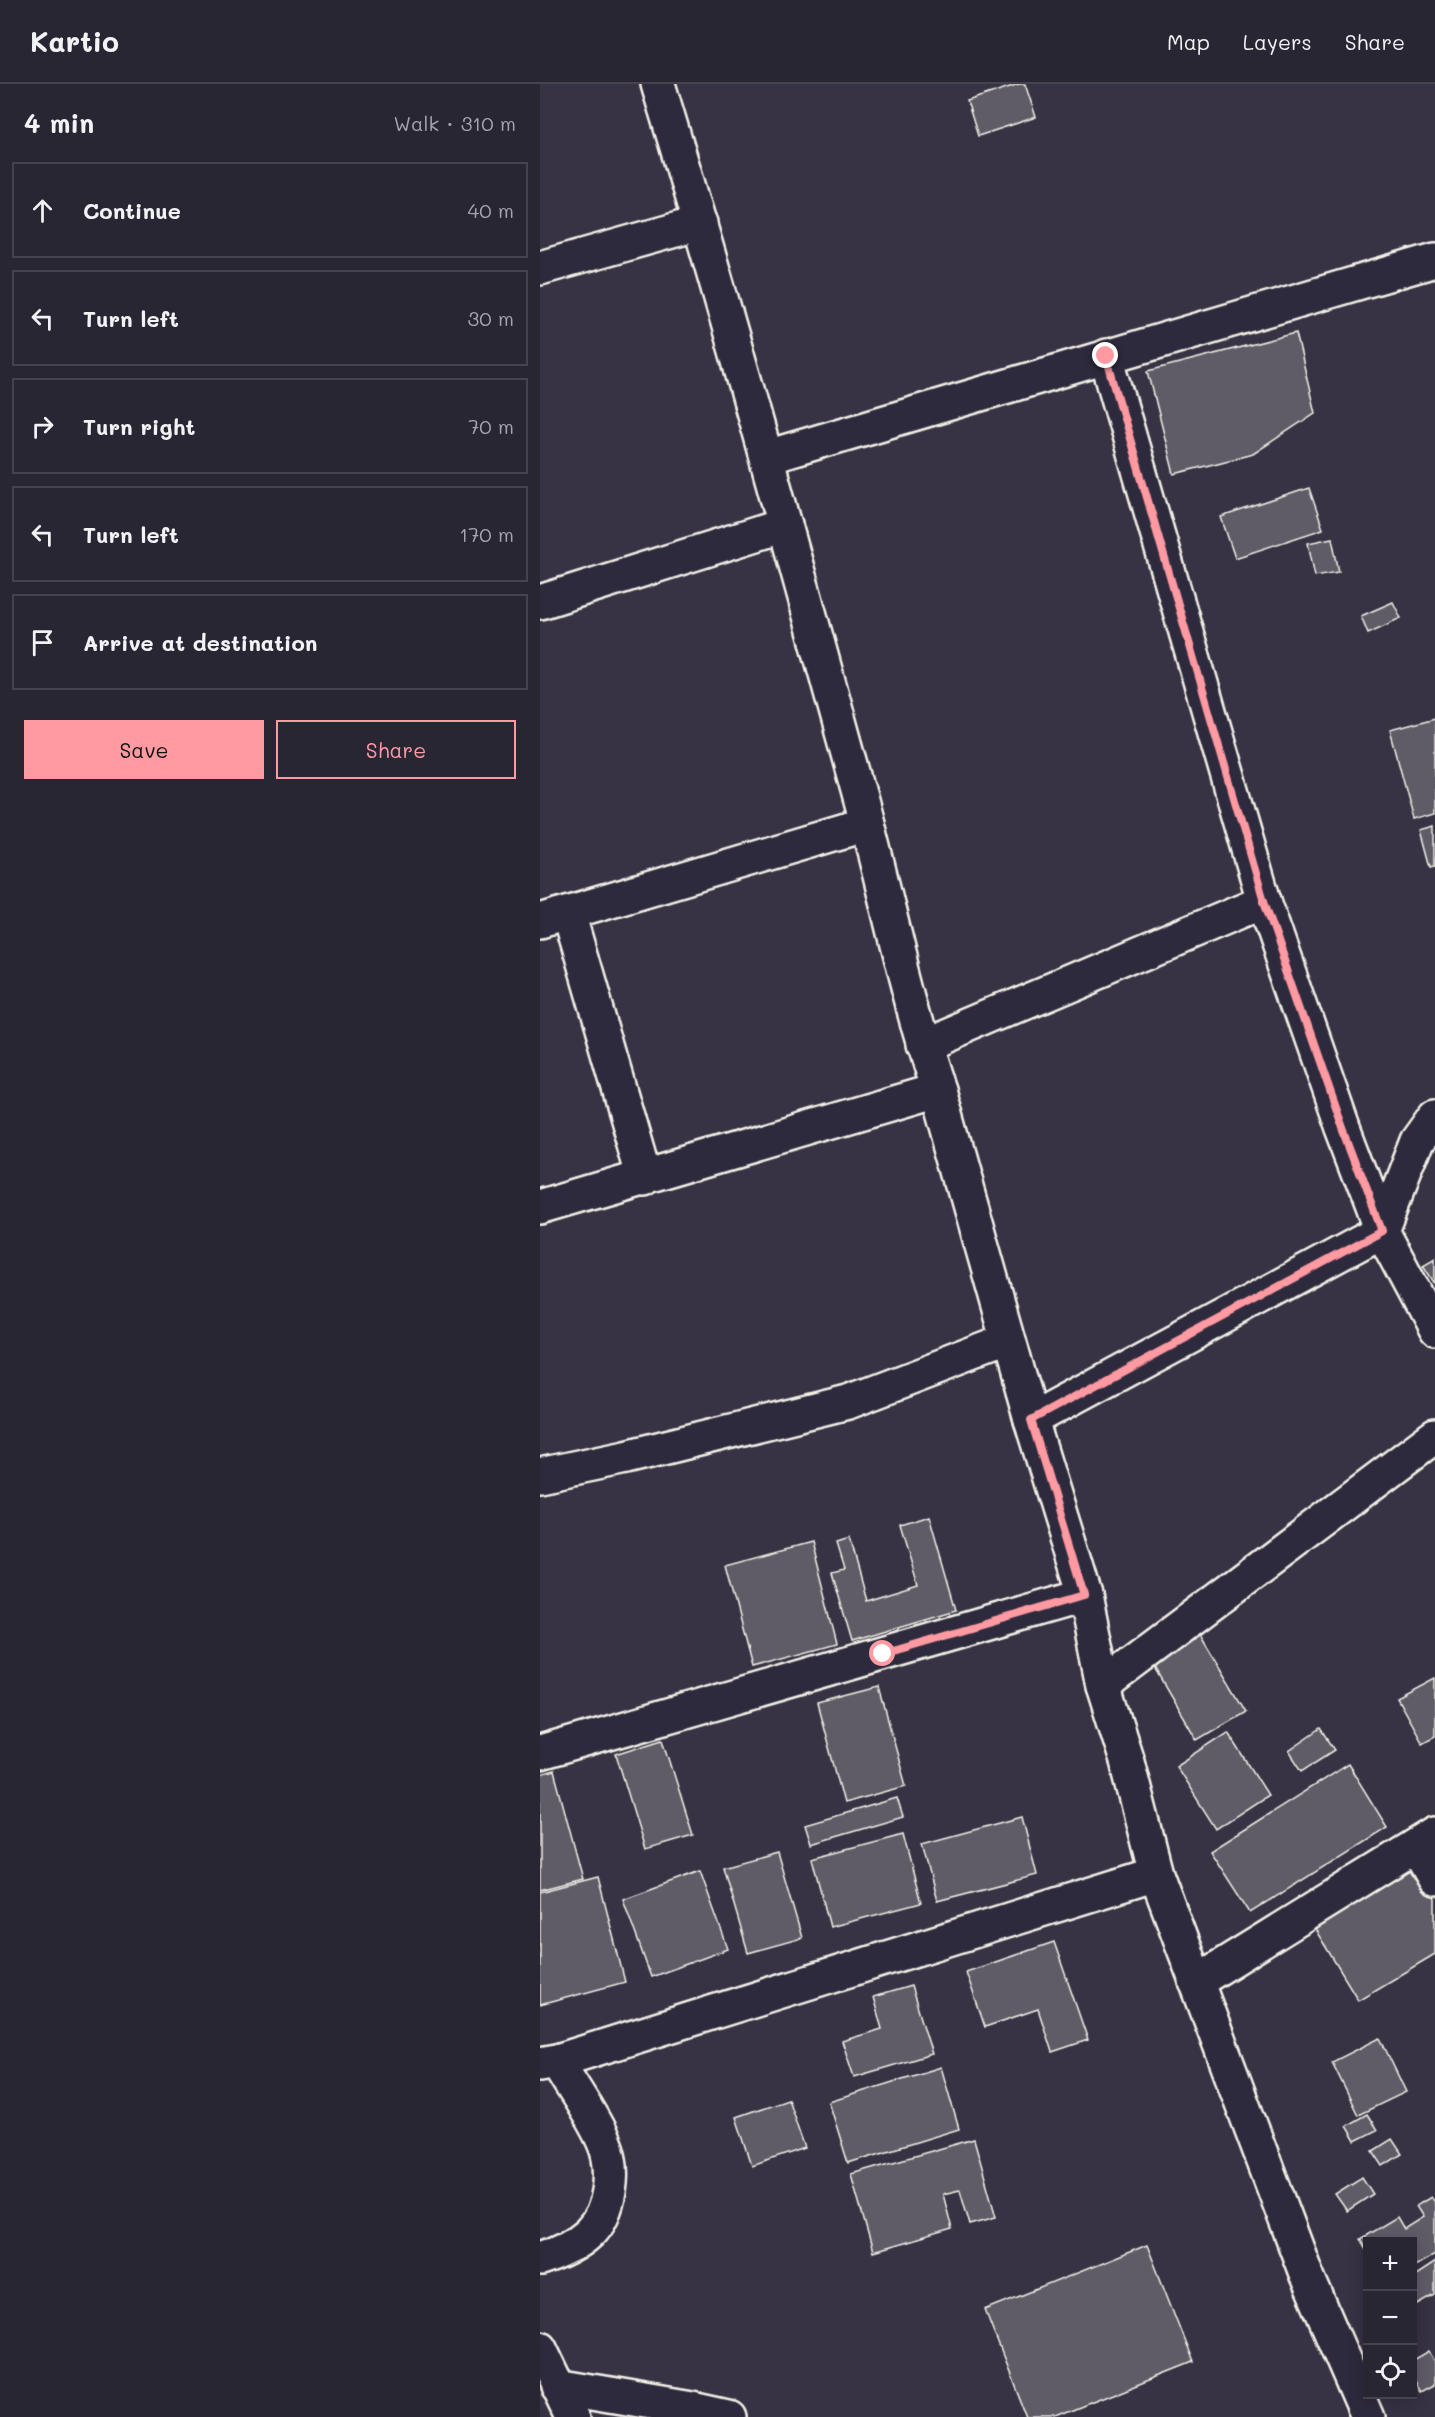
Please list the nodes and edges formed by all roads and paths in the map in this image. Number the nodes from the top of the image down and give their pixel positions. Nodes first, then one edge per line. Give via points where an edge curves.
1 (658, 84) edge
2 (700, 223) junction
3 (1435, 260) edge
4 (540, 268) edge
5 (1106, 356) junction
6 (766, 457) junction
7 (785, 525) junction
8 (540, 602) edge
9 (867, 824) junction
10 (1264, 901) junction
11 (554, 917) edge
12 (923, 1045) junction
13 (938, 1090) junction
14 (1435, 1116) edge
15 (645, 1178) junction
16 (540, 1207) edge
17 (1382, 1231) junction
18 (1435, 1331) edge
19 (1008, 1341) junction
20 (1031, 1420) junction
21 (1435, 1436) edge
22 (540, 1475) edge
23 (1084, 1595) junction
24 (1103, 1685) junction
25 (540, 1753) edge
26 (1426, 1840) edge
27 (1156, 1874) junction
28 (1435, 1879) edge
29 (1196, 1982) junction
30 (548, 2063) edge
31 (540, 2259) edge
32 (540, 2348) edge
33 (557, 2386) junction
34 (573, 2417) edge
35 (729, 2417) edge
36 (1368, 2417) edge

1 - 2 street
2 - 4 street
2 - 6 street
3 - 5 street
5 - 6 street
5 - 10 street
6 - 7 street
7 - 8 street
7 - 9 street
9 - 11 street
9 - 12 street
10 - 12 street
10 - 17 street
11 - 15 street
12 - 13 street
13 - 15 street
13 - 19 street
14 - 17 street via 1417,1142
15 - 16 street
17 - 18 street
17 - 20 street
19 - 20 street
19 - 22 street via 848,1402
20 - 23 street
21 - 24 street
23 - 24 street
23 - 25 street
24 - 27 street
26 - 28 street
26 - 29 street
27 - 29 street
27 - 30 street
29 - 36 street via 1307,2276
30 - 31 street via 604,2143 610,2175 606,2205 589,2232 555,2255
32 - 33 street
33 - 34 street
33 - 35 street

